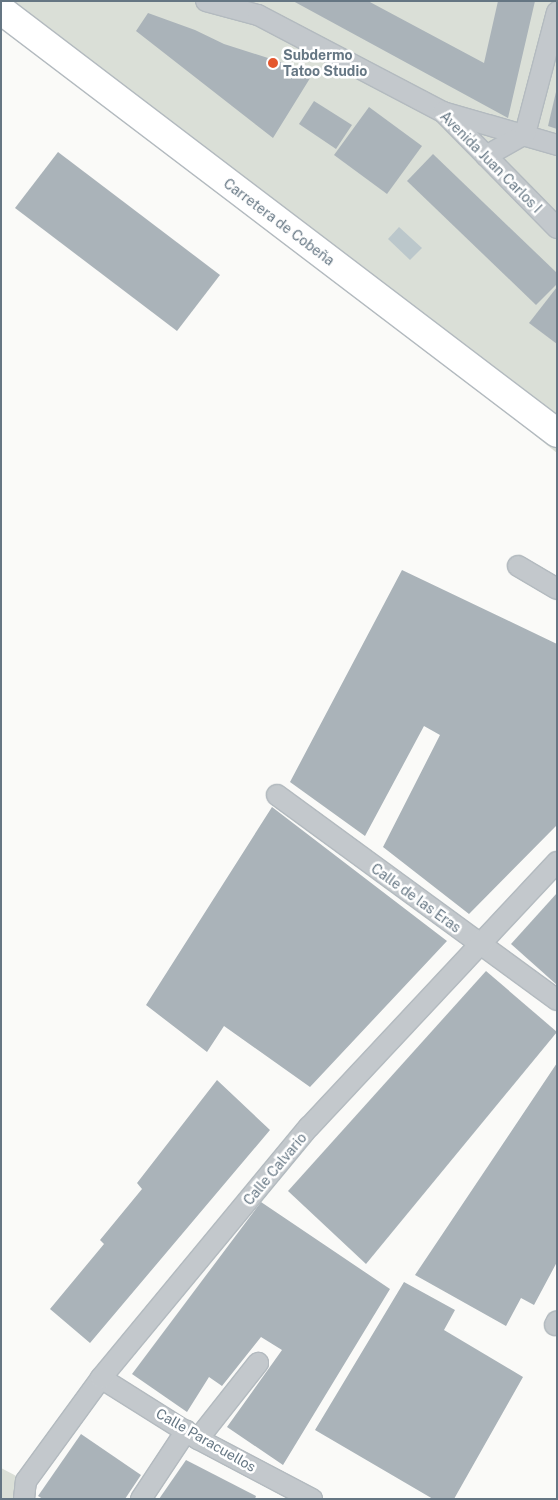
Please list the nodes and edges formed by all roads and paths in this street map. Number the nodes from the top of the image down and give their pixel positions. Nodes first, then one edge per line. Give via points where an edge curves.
1 (206, 1) edge
2 (260, 8) edge
3 (9, 9) edge
4 (557, 12) edge
5 (443, 112) junction
6 (525, 134) junction
7 (557, 145) edge
8 (486, 156) junction
9 (557, 228) edge
10 (557, 433) edge
11 (518, 566) dead end
12 (557, 589) edge
13 (277, 795) dead end
14 (557, 862) edge
15 (480, 944) junction
16 (557, 1000) edge
17 (258, 1363) dead end
18 (101, 1378) junction
19 (192, 1435) junction
20 (24, 1499) edge
21 (141, 1499) edge
22 (312, 1499) edge

1 - 2 street, Avenida Juan Carlos I
2 - 5 street, Avenida Juan Carlos I
3 - 10 street, Carretera de Cobeña
4 - 6 street
5 - 6 street
5 - 8 street, Avenida Juan Carlos I
6 - 7 street
6 - 8 street
8 - 9 street, Avenida Juan Carlos I
11 - 12 street
13 - 15 street, Calle de las Eras
14 - 15 street, Calle Calvario
15 - 16 street, Calle de las Eras
15 - 18 street, Calle Calvario via 309,1127
17 - 19 street
18 - 19 street, Calle Paracuellos
18 - 20 street, Calle Calvario via 26,1481
19 - 21 street
19 - 22 street, Calle Paracuellos

